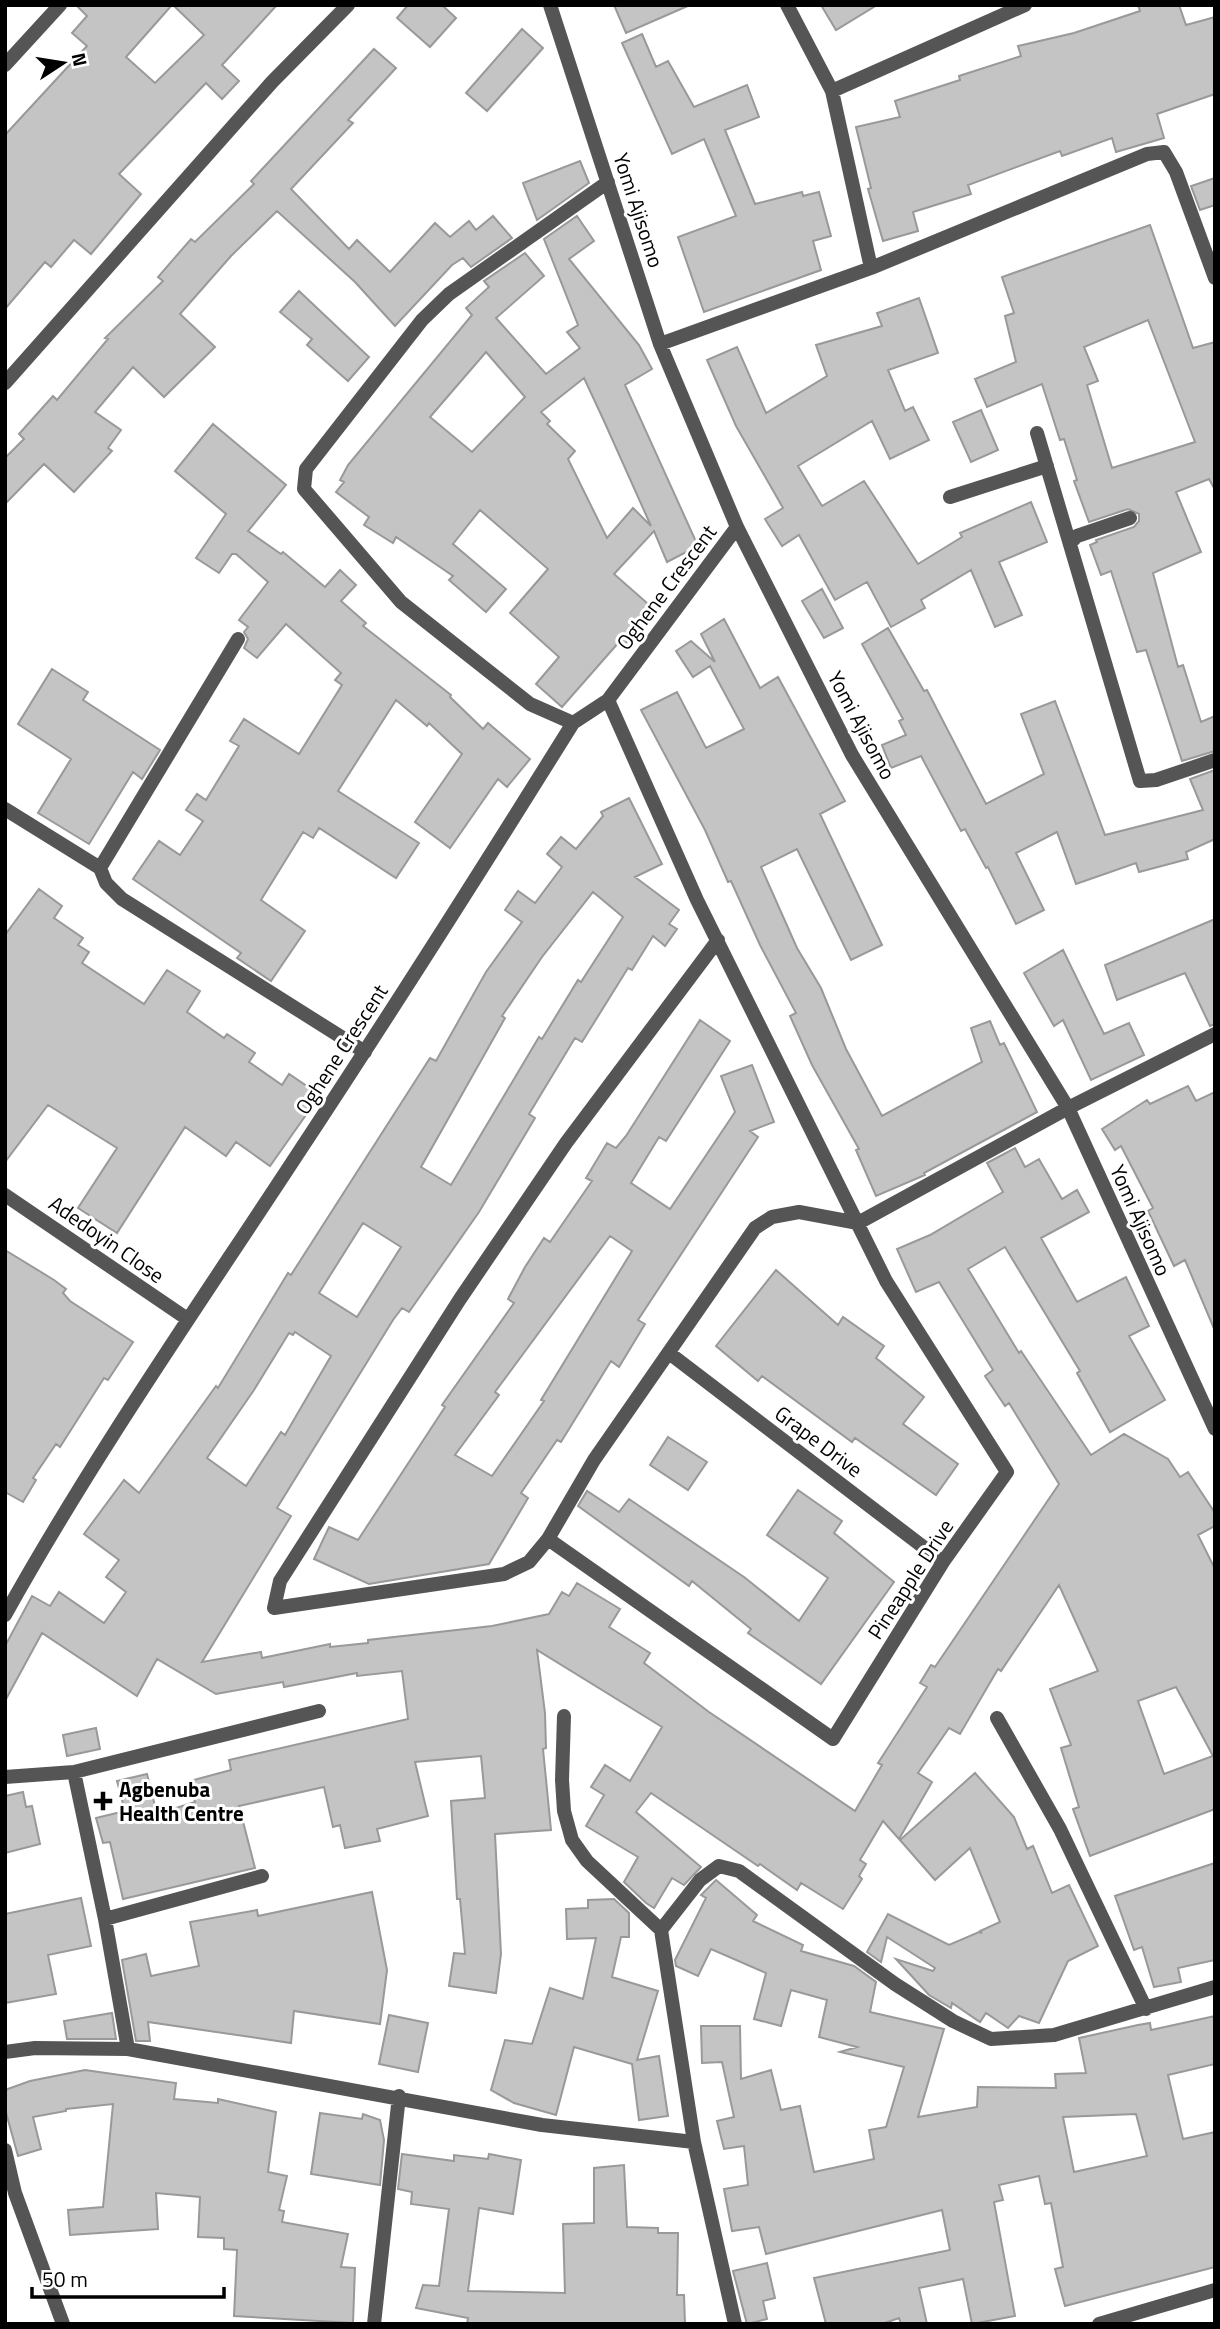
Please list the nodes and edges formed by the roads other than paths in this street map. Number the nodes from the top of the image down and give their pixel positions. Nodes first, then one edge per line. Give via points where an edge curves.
1 (60, 5) edge
2 (348, 5) edge
3 (550, 5) edge
4 (787, 5) edge
5 (1017, 7) edge
6 (5, 65) edge
7 (832, 91) junction
8 (608, 182) junction
9 (871, 268) junction
10 (1213, 269) edge
11 (660, 344) junction
12 (5, 383) edge
13 (1037, 433) dead end
14 (1047, 466) junction
15 (950, 497) dead end
16 (1130, 519) dead end
17 (737, 527) junction
18 (1071, 542) junction
19 (238, 639) dead end
20 (608, 700) junction
21 (573, 723) junction
22 (1215, 761) edge
23 (5, 809) edge
24 (100, 868) junction
25 (718, 940) junction
26 (1215, 1034) edge
27 (365, 1052) junction
28 (1068, 1108) junction
29 (5, 1195) edge
30 (858, 1223) junction
31 (186, 1318) junction
32 (669, 1353) junction
33 (1215, 1429) edge
34 (548, 1539) junction
35 (943, 1562) junction
36 (5, 1615) edge
37 (319, 1711) dead end
38 (564, 1716) dead end
39 (997, 1718) dead end
40 (74, 1772) junction
41 (5, 1777) edge
42 (262, 1876) dead end
43 (105, 1919) junction
44 (661, 1930) junction
45 (1215, 1987) edge
46 (1146, 2009) junction
47 (128, 2049) junction
48 (5, 2052) edge
49 (399, 2096) junction
50 (694, 2142) junction
51 (5, 2150) edge
52 (1215, 2290) edge
53 (63, 2324) edge
54 (374, 2324) edge
55 (735, 2324) edge
56 (1099, 2324) edge

1 - 6 street
2 - 12 street via 272,82
3 - 8 street, Yomi Ajisomo
4 - 7 street
5 - 7 street
7 - 9 street
8 - 11 street, Yomi Ajisomo
8 - 21 street via 449,294 422,320 306,470 304,489 401,602 530,704
9 - 10 street via 1147,154 1164,152
9 - 11 street
11 - 17 street, Yomi Ajisomo
13 - 14 street
14 - 15 street
14 - 18 street
16 - 18 street
17 - 20 street, Oghene Crescent
17 - 28 street, Yomi Ajisomo via 852,755
18 - 22 street via 1140,781
19 - 24 street
20 - 21 street, Oghene Crescent
20 - 25 street
21 - 27 street, Oghene Crescent
23 - 24 street
24 - 27 street via 106,883 122,900
25 - 30 street
25 - 34 street via 566,1143 460,1299 280,1581 274,1608 504,1574 529,1562
26 - 28 street
27 - 31 street, Oghene Crescent
28 - 30 street
28 - 33 street, Yomi Ajisomo
29 - 31 street, Adedoyin Close
30 - 32 street via 799,1212 772,1217 755,1228
30 - 35 street, Pineapple Drive via 886,1281 1007,1472
31 - 36 street, Oghene Crescent
32 - 34 street via 594,1460
32 - 35 street, Grape Drive
34 - 35 street, Pineapple Drive via 833,1740
37 - 40 street
38 - 44 street via 563,1801 572,1840 587,1861
39 - 46 street via 1060,1829
40 - 41 street
40 - 43 street
42 - 43 street
43 - 47 street
44 - 46 street via 700,1880 719,1866 739,1871 895,1984 991,2039 1054,2035
44 - 50 street
45 - 46 street
47 - 48 street
47 - 49 street
49 - 50 street via 542,2125
49 - 54 street
50 - 55 street
51 - 53 street via 15,2193
52 - 56 street

